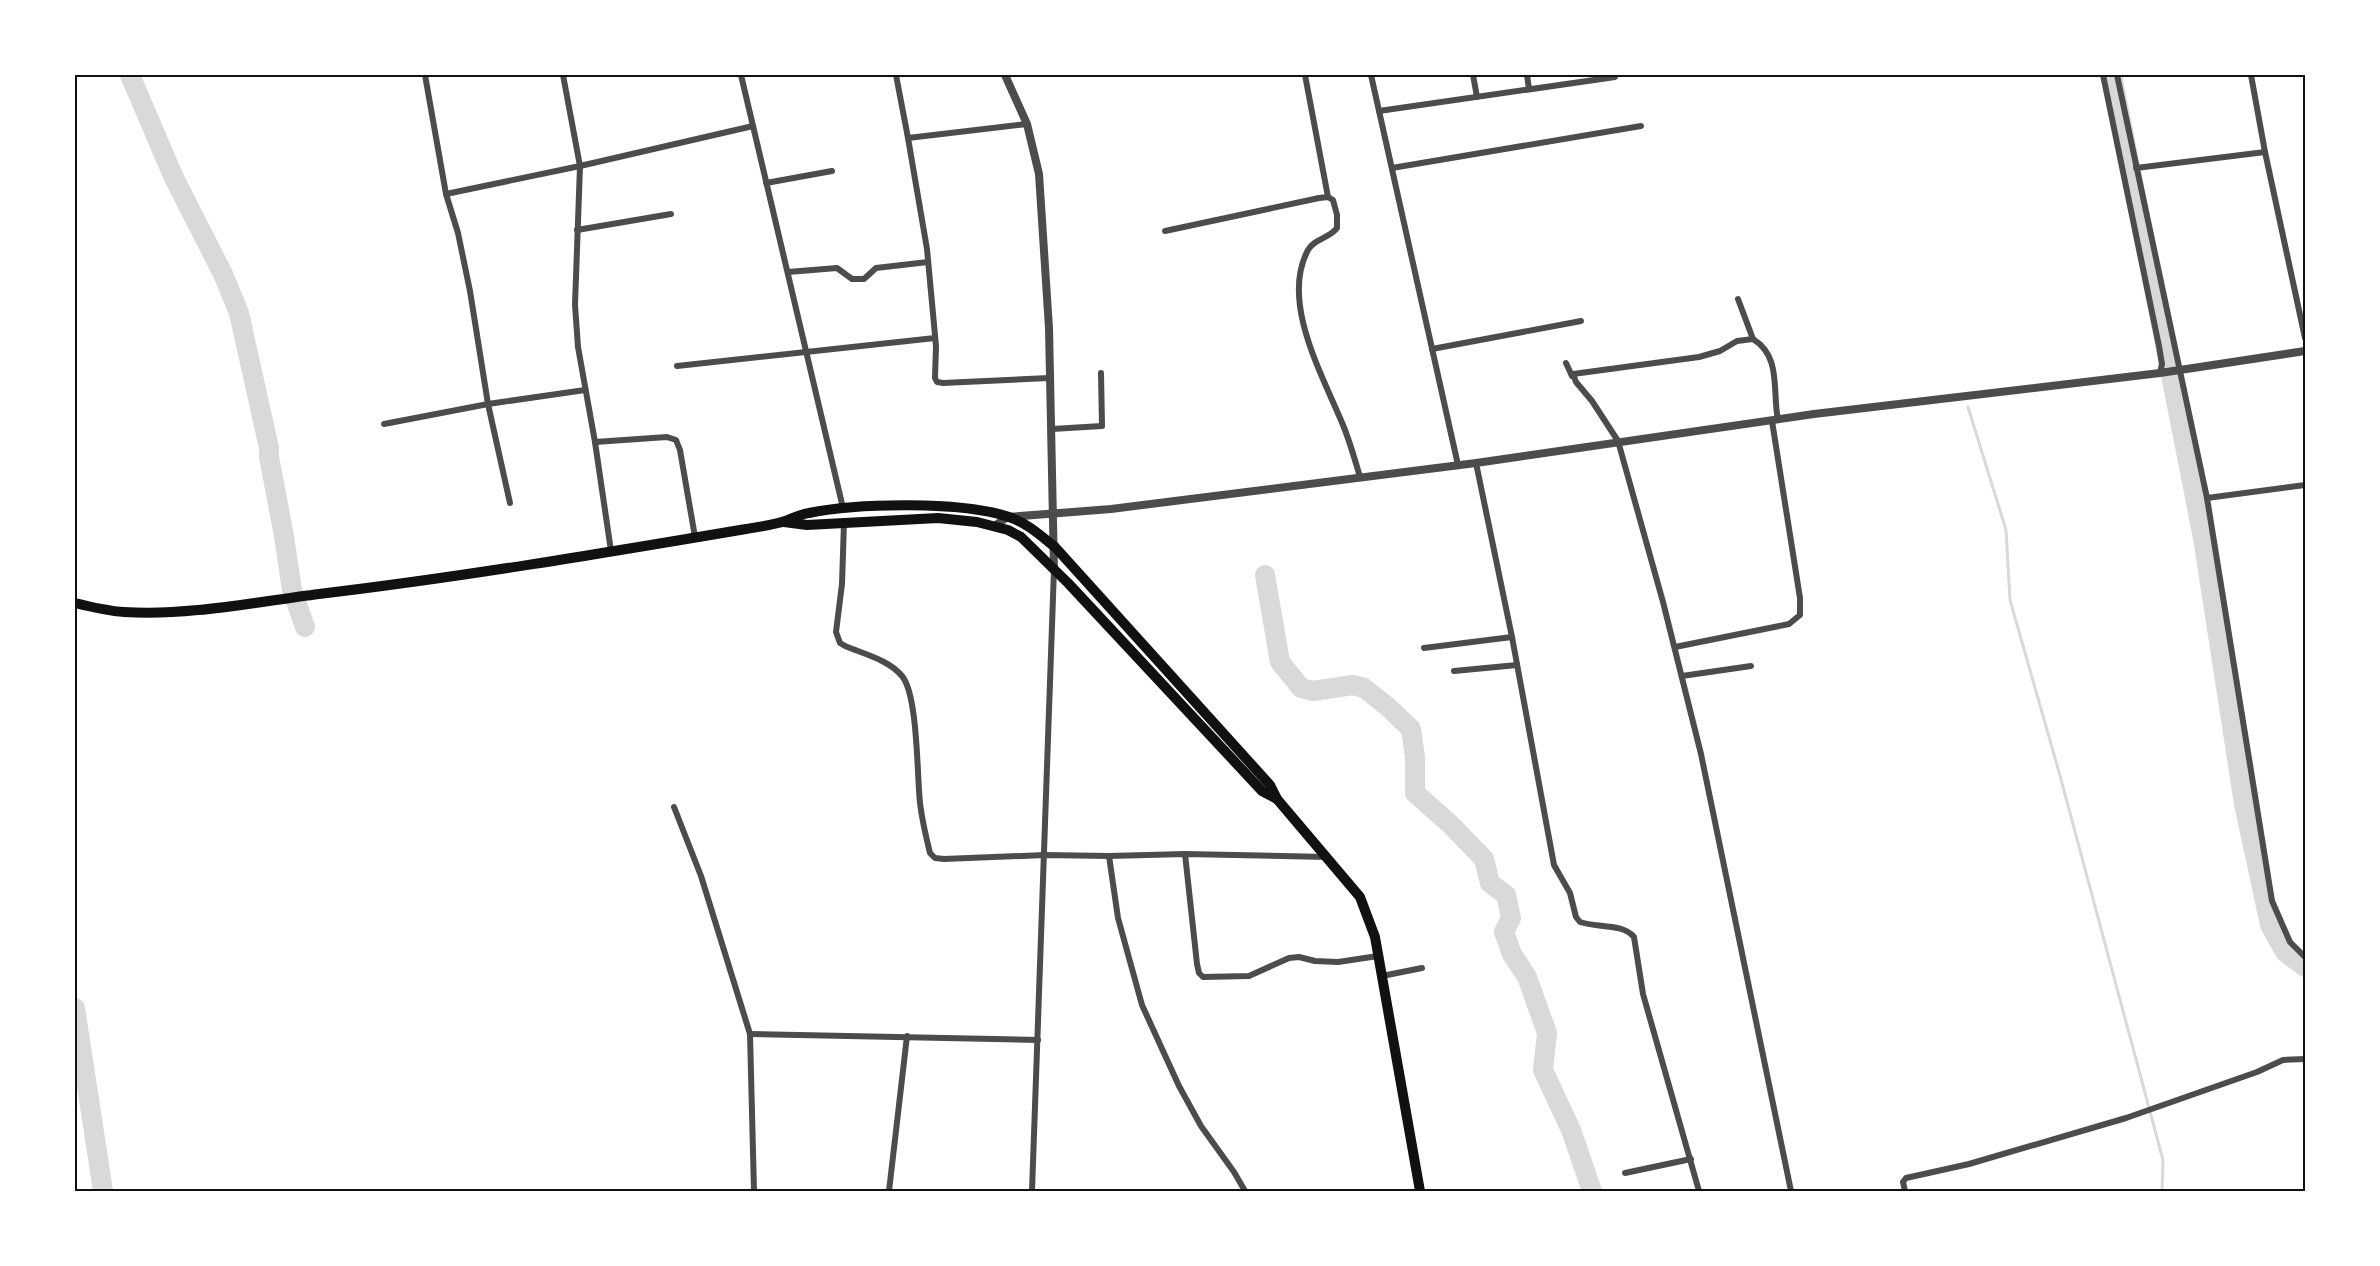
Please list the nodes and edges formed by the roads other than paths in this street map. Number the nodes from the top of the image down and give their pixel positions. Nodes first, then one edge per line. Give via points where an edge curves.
1 (425, 75) edge
2 (563, 75) edge
3 (741, 75) edge
4 (896, 75) edge
5 (1005, 75) edge
6 (1305, 75) edge
7 (1371, 75) edge
8 (1473, 75) edge
9 (1527, 75) edge
10 (1570, 75) edge
11 (1615, 75) edge
12 (2103, 75) edge
13 (2117, 75) edge
14 (2252, 75) edge
15 (1571, 83) junction
16 (1528, 89) junction
17 (1478, 97) junction
18 (1379, 111) junction
19 (1027, 124) junction
20 (753, 126) junction
21 (1641, 126) dead end
22 (908, 138) junction
23 (2265, 152) junction
24 (580, 166) junction
25 (1392, 168) junction
26 (2136, 168) junction
27 (832, 171) dead end
28 (766, 183) junction
29 (446, 194) junction
30 (1328, 197) junction
31 (671, 214) dead end
32 (577, 230) junction
33 (1165, 231) dead end
34 (928, 262) junction
35 (788, 272) junction
36 (1738, 299) dead end
37 (1581, 321) dead end
38 (935, 338) junction
39 (2305, 338) edge
40 (1753, 339) junction
41 (1432, 350) junction
42 (2305, 351) edge
43 (807, 353) junction
44 (1566, 363) dead end
45 (676, 366) dead end
46 (2178, 370) junction
47 (1101, 373) dead end
48 (2162, 373) junction
49 (1572, 376) junction
50 (1049, 378) junction
51 (585, 390) junction
52 (488, 404) junction
53 (1777, 421) junction
54 (384, 424) dead end
55 (1052, 429) junction
56 (1618, 441) junction
57 (595, 442) junction
58 (1476, 463) junction
59 (1458, 465) junction
60 (1360, 477) junction
61 (2305, 485) edge
62 (2207, 498) junction
63 (510, 503) dead end
64 (843, 508) junction
65 (1054, 514) junction
66 (1008, 517) junction
67 (783, 522) junction
68 (844, 522) junction
69 (994, 526) junction
70 (695, 537) junction
71 (1054, 547) junction
72 (611, 551) junction
73 (1054, 569) junction
74 (75, 603) edge
75 (1512, 637) junction
76 (1675, 647) junction
77 (1424, 648) dead end
78 (1517, 665) junction
79 (1751, 666) dead end
80 (1454, 671) dead end
81 (1682, 676) junction
82 (1277, 800) junction
83 (674, 807) dead end
84 (1185, 854) junction
85 (1045, 855) junction
86 (1109, 856) junction
87 (1328, 857) junction
88 (1378, 956) junction
89 (2305, 957) edge
90 (1422, 968) dead end
91 (1382, 976) junction
92 (750, 1034) junction
93 (907, 1036) junction
94 (1038, 1040) junction
95 (2305, 1059) edge
96 (1691, 1159) junction
97 (1625, 1173) dead end
98 (754, 1191) edge
99 (889, 1191) edge
100 (1032, 1191) edge
101 (1245, 1191) edge
102 (1420, 1191) edge
103 (1699, 1191) edge
104 (1791, 1191) edge
105 (1905, 1191) edge

1 - 29 street
2 - 24 street
3 - 20 street
4 - 22 street
5 - 19 street
6 - 30 street
7 - 18 street
8 - 17 street
9 - 16 street
10 - 15 street
11 - 15 street
12 - 48 street
13 - 26 street
14 - 23 street
15 - 16 street
16 - 17 street
17 - 18 street
18 - 25 street
19 - 22 street
19 - 50 street via 1039,174
20 - 24 street
20 - 28 street
21 - 25 street
22 - 34 street
23 - 26 street
23 - 39 street
24 - 29 street
24 - 32 street
25 - 41 street
26 - 46 street
27 - 28 street
28 - 35 street
29 - 52 street via 470,291
30 - 33 street
30 - 60 street via 1338,215 1337,228 1310,246 1298,296 1308,336
31 - 32 street
32 - 51 street via 575,305
34 - 35 street via 876,268 864,279 850,278 837,268
34 - 38 street
35 - 43 street
36 - 40 street
37 - 41 street
38 - 43 street
38 - 50 street via 938,382
40 - 49 street via 1737,341 1700,357 1575,372
40 - 53 street via 1772,361
41 - 59 street
42 - 46 street
43 - 45 street
43 - 64 street
44 - 49 street
46 - 48 street
46 - 62 street
47 - 55 street via 1102,426
48 - 53 street
49 - 56 street
50 - 55 street
51 - 52 street
51 - 57 street
52 - 54 street
52 - 63 street
53 - 56 street
53 - 76 street via 1800,615 1790,624
55 - 65 street
56 - 58 street
56 - 76 street
57 - 70 street via 667,436 676,440
57 - 72 street
58 - 59 street
58 - 75 street
59 - 60 street
60 - 65 street
61 - 62 street
62 - 89 street via 2272,901 2290,942
64 - 66 highway via 944,508
64 - 67 highway via 807,513
65 - 66 street
65 - 71 street
66 - 69 street
66 - 71 highway via 1028,526
67 - 68 highway
67 - 70 highway
68 - 69 highway via 938,518
68 - 85 street via 837,638 845,646 888,665 907,683 930,853 944,859
69 - 73 highway via 1026,540
70 - 72 highway
71 - 73 street
71 - 82 highway via 1270,785
72 - 74 highway via 416,583 154,613 122,612
73 - 82 highway via 1262,791
73 - 85 street
75 - 77 street
75 - 78 street
76 - 81 street
78 - 80 street
78 - 96 street via 1554,865 1580,922 1613,927 1634,937 1643,994
79 - 81 street
81 - 104 street
82 - 87 highway
83 - 92 street via 701,876
84 - 86 street
84 - 87 street
84 - 88 street via 1197,964 1203,977 1249,976 1289,958 1338,962
85 - 86 street
85 - 94 street
86 - 101 street via 1118,918 1142,1005 1201,1126
87 - 88 highway via 1360,897
88 - 91 highway
90 - 91 street
91 - 102 highway
92 - 93 street
92 - 98 street
93 - 94 street
93 - 99 street
94 - 100 street
95 - 105 street via 2283,1060 2153,1110 1969,1164 1906,1178
96 - 97 street
96 - 103 street

